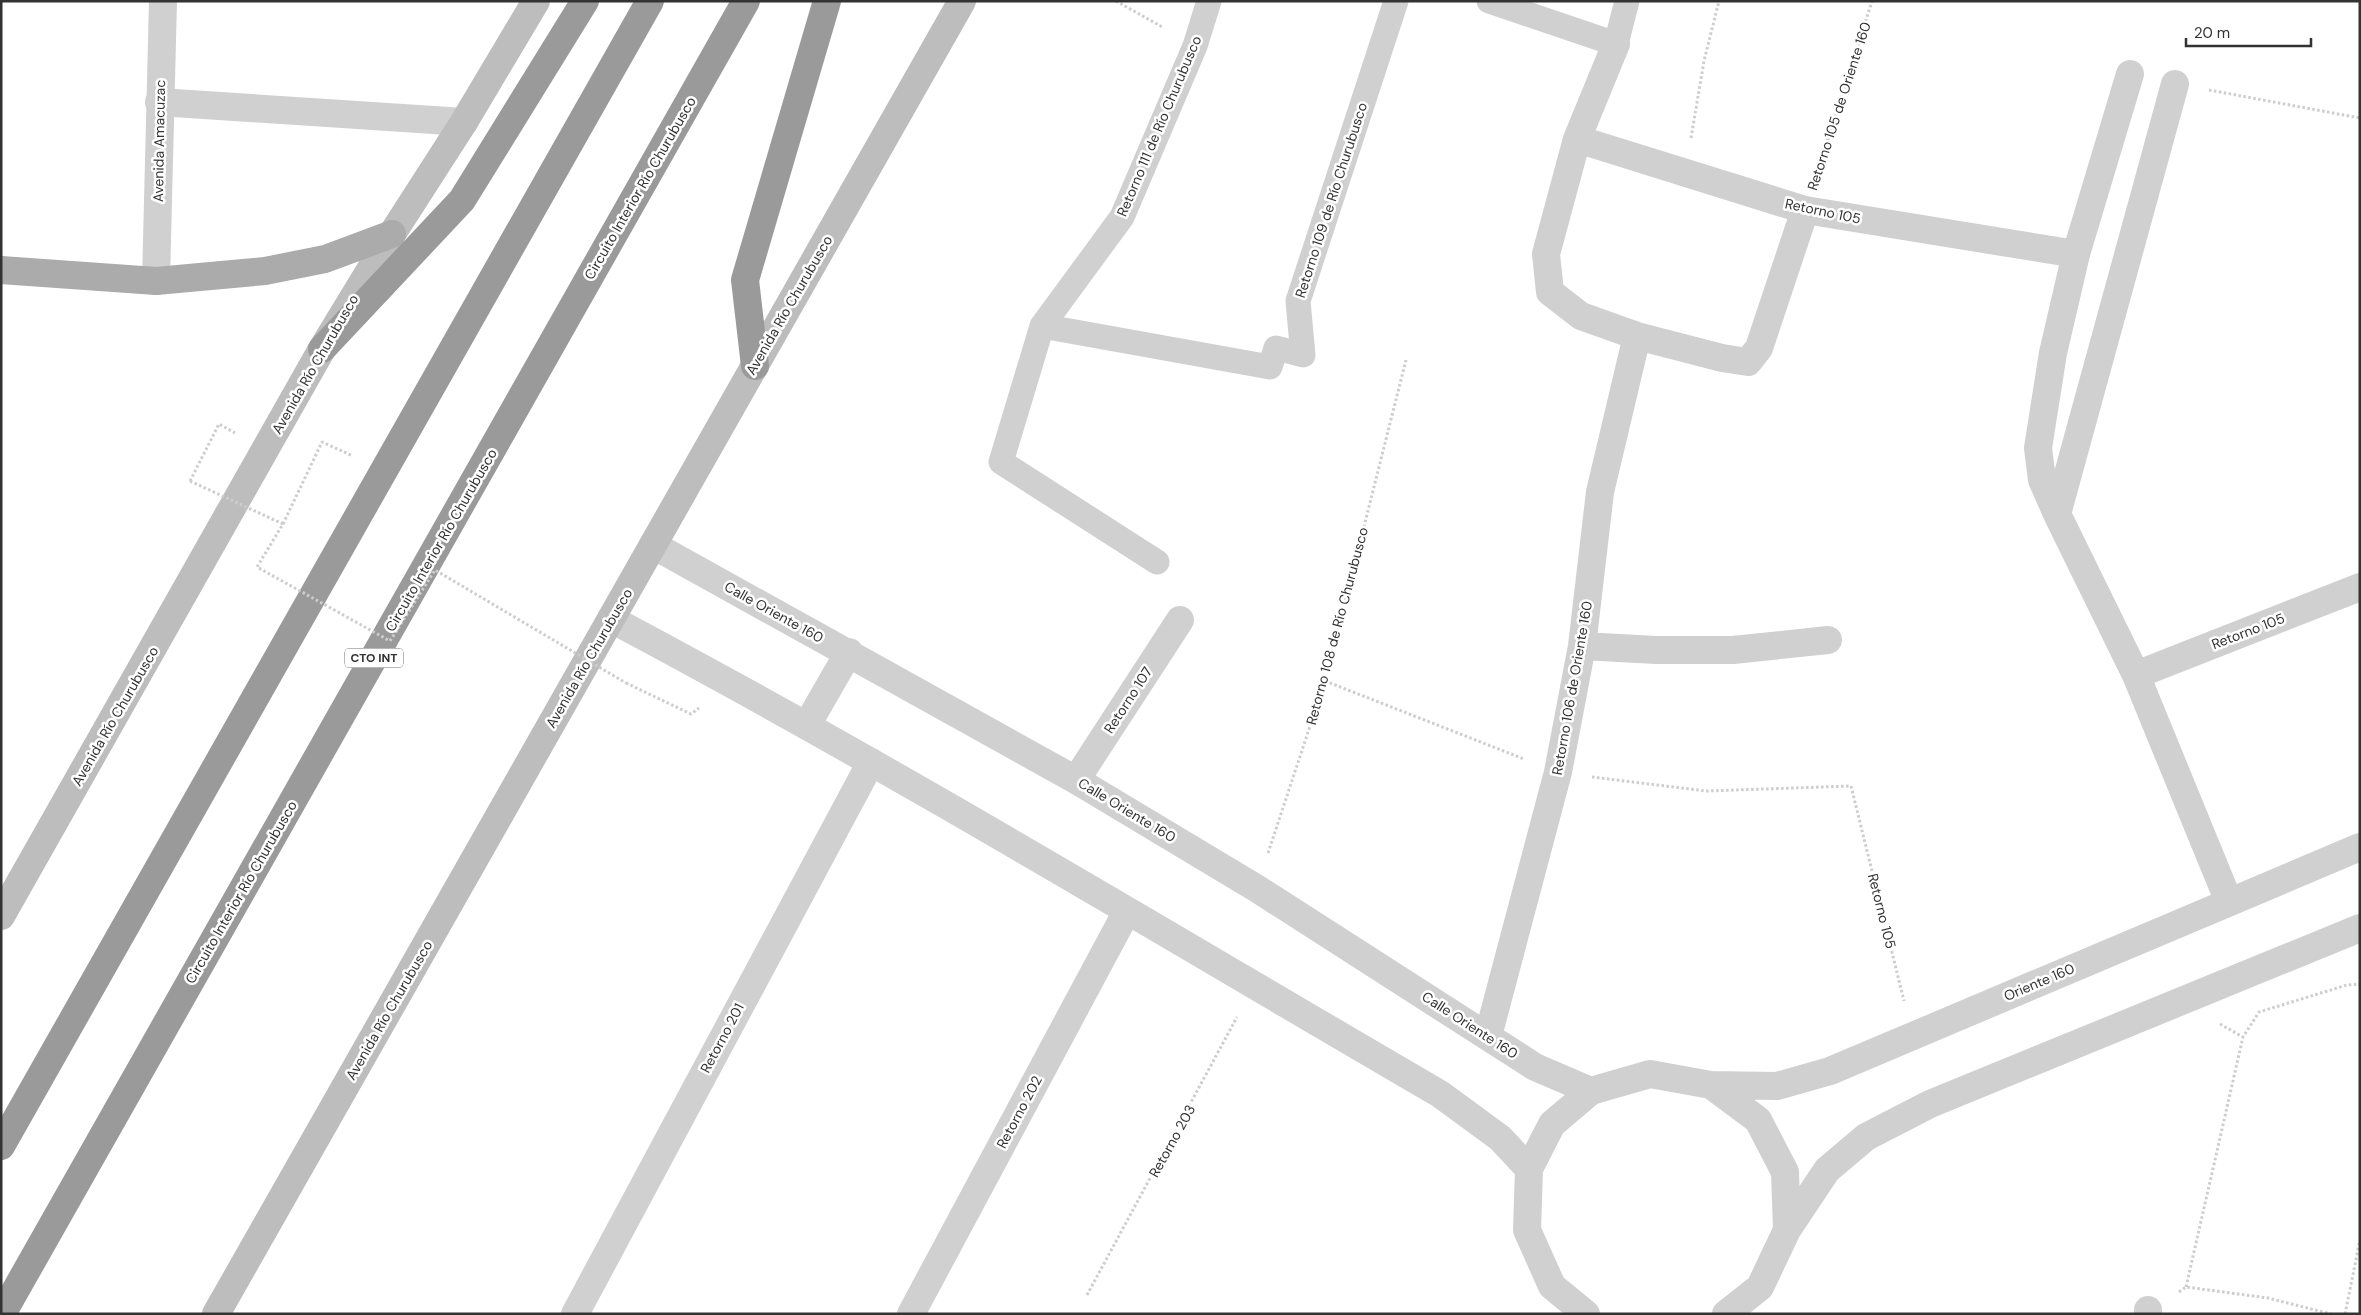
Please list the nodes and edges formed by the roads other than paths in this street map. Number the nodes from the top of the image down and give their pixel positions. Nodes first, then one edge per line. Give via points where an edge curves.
1 (163, 1) edge
2 (536, 1) edge
3 (585, 1) edge
4 (650, 1) edge
5 (746, 1) edge
6 (827, 1) edge
7 (962, 1) edge
8 (1209, 1) edge
9 (1396, 1) edge
10 (1489, 1) edge
11 (1627, 1) edge
12 (1616, 44) junction
13 (2130, 74) dead end
14 (2175, 84) road end
15 (159, 102) junction
16 (464, 122) junction
17 (1577, 139) junction
18 (1805, 210) junction
19 (392, 234) junction
20 (2076, 254) junction
21 (1, 270) edge
22 (156, 281) junction
23 (1042, 326) junction
24 (1637, 336) junction
25 (322, 349) junction
26 (754, 366) junction
27 (2057, 514) junction
28 (653, 545) junction
29 (1157, 562) dead end
30 (2360, 587) edge
31 (611, 618) junction
32 (1180, 620) dead end
33 (1828, 640) dead end
34 (1582, 646) junction
35 (849, 652) junction
36 (2136, 675) junction
37 (806, 725) junction
38 (871, 762) junction
39 (1076, 780) junction
40 (2360, 847) edge
41 (2229, 902) junction
42 (1127, 910) junction
43 (1, 916) edge
44 (2360, 928) edge
45 (1488, 1036) junction
46 (1711, 1085) junction
47 (1591, 1091) junction
48 (1, 1146) edge
49 (1529, 1169) junction
50 (1787, 1230) junction
51 (1552, 1286) junction
52 (2, 1314) edge
53 (216, 1314) edge
54 (575, 1314) edge
55 (912, 1314) edge
56 (1559, 1314) edge
57 (1586, 1314) edge
58 (1726, 1314) edge

1 - 15 street, Avenida Amacuzac
2 - 16 main road, Avenida Río Churubusco
3 - 25 highway via 462,200
4 - 48 highway
5 - 52 highway, Circuito Interior Río Churubusco / CTO INT
6 - 26 highway via 745,280
7 - 26 main road, Avenida Río Churubusco
8 - 23 lane, Retorno 111 de Río Churubusco via 1195,46 1122,217
9 - 23 lane, Retorno 109 de Río Churubusco via 1298,301 1303,355 1276,348 1270,367
10 - 12 lane
11 - 12 lane
12 - 17 street
13 - 20 street
14 - 27 street
15 - 16 street
15 - 22 street, Avenida Amacuzac
16 - 19 main road, Avenida Río Churubusco
17 - 18 street, Retorno 105
17 - 24 street via 1546,254 1550,292 1581,316
18 - 20 street, Retorno 105
18 - 24 street via 1759,348 1748,362
19 - 22 main road via 325,259 265,271
19 - 25 main road, Avenida Río Churubusco
20 - 27 street via 2053,353 2038,448 2042,480
21 - 22 main road
23 - 29 lane, Retorno 111 de Río Churubusco via 1001,462
24 - 34 street, Retorno 106 de Oriente 160 via 1600,492
25 - 43 main road, Avenida Río Churubusco
26 - 28 main road, Avenida Río Churubusco
27 - 36 street
28 - 31 main road, Avenida Río Churubusco
28 - 35 street, Calle Oriente 160
30 - 36 street, Retorno 105
31 - 37 street
31 - 53 main road, Avenida Río Churubusco
32 - 39 street, Retorno 107
33 - 34 street via 1733,650
34 - 45 street, Retorno 106 de Oriente 160 via 1558,772
35 - 37 street
35 - 39 street, Calle Oriente 160
36 - 41 street
37 - 38 street
38 - 42 street
38 - 54 street, Retorno 201
39 - 45 street, Calle Oriente 160 via 1256,888
40 - 41 street, Oriente 160
41 - 46 street, Oriente 160 via 1830,1072 1777,1086
42 - 49 street via 1440,1094 1500,1138
42 - 55 street, Retorno 202
44 - 50 street via 1930,1104 1874,1133 1827,1170
45 - 47 street, Calle Oriente 160 via 1535,1067
46 - 47 street, Oriente 160 via 1650,1074
46 - 50 street via 1758,1120 1785,1172
47 - 49 street via 1552,1124
49 - 51 street via 1527,1230
50 - 58 street via 1760,1287
51 - 56 street
51 - 57 street

